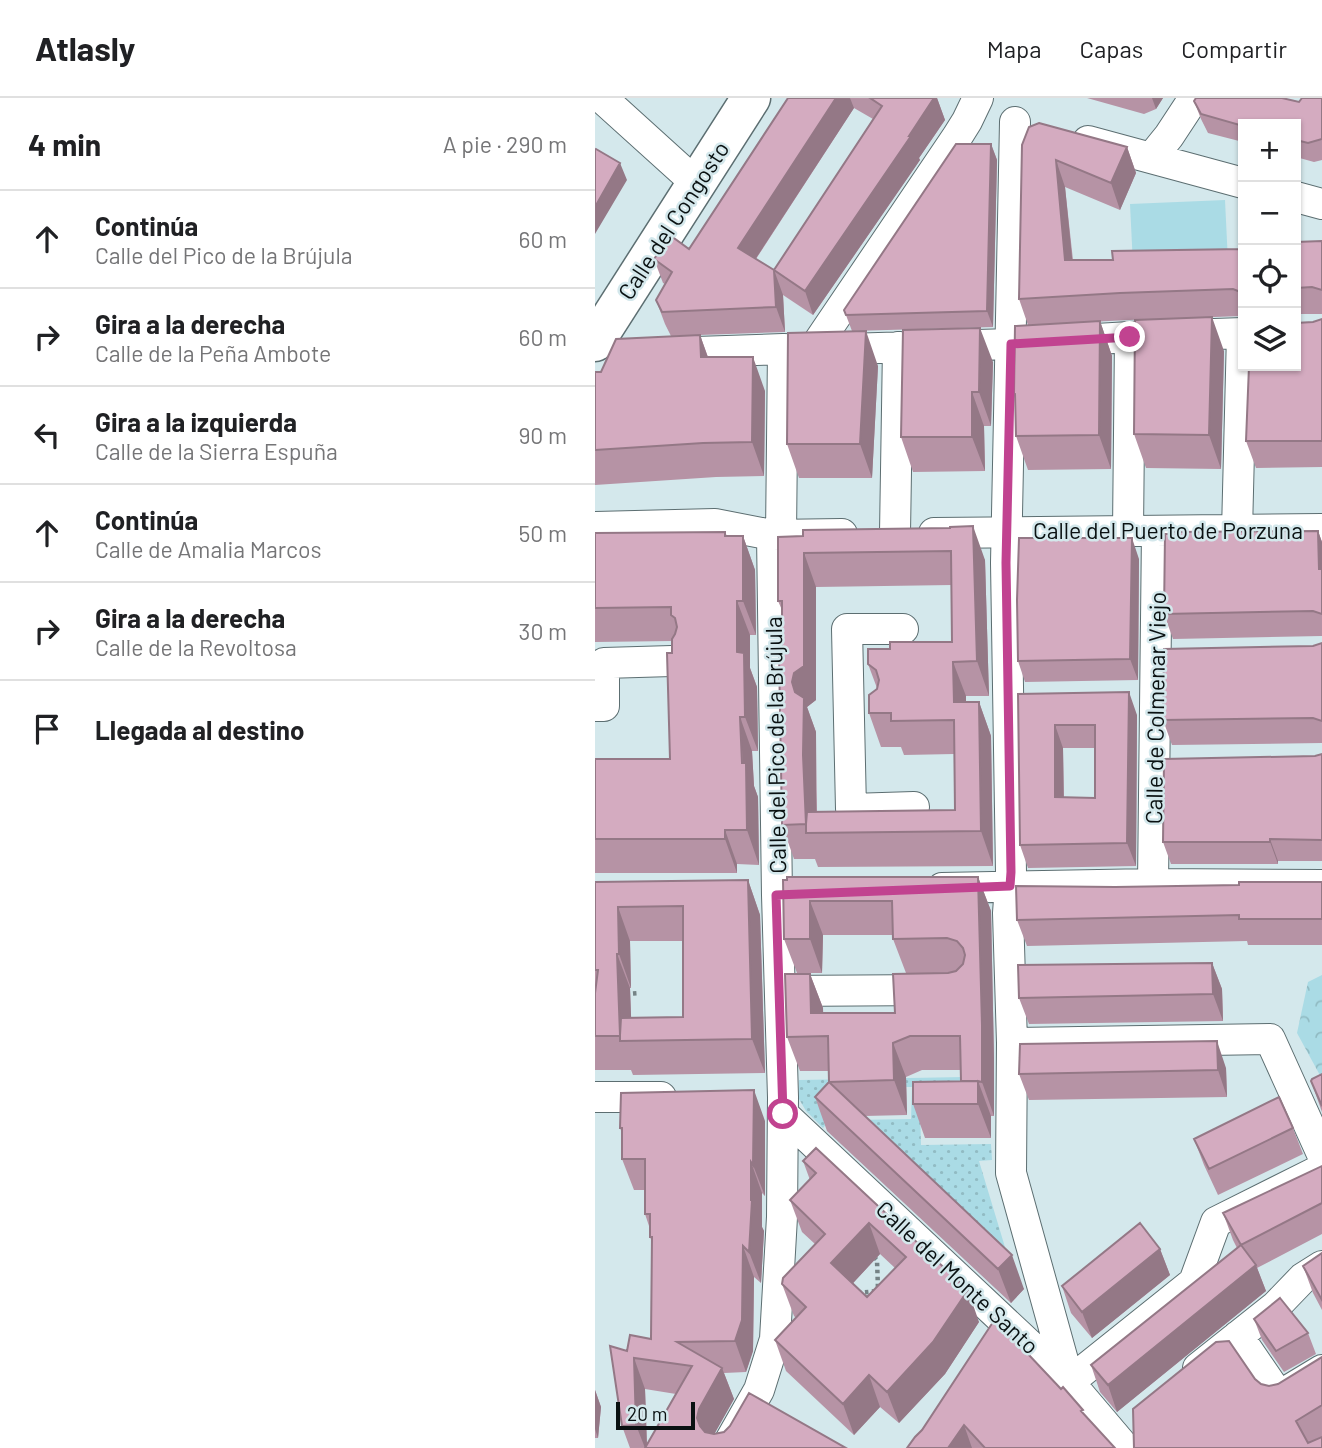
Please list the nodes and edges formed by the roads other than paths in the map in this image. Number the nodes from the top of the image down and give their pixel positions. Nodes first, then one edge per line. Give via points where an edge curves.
1 (602, 98) edge
2 (751, 98) edge
3 (1194, 98) edge
4 (973, 100) edge
5 (1040, 129) junction
6 (1152, 158) junction
7 (1239, 182) edge
8 (697, 184) junction
9 (1238, 334) edge
10 (1130, 337) junction
11 (1011, 344) junction
12 (898, 346) junction
13 (783, 349) junction
14 (813, 349) junction
15 (610, 350) edge
16 (1242, 371) edge
17 (595, 527) edge
18 (1322, 529) edge
19 (1007, 531) junction
20 (1142, 531) junction
21 (1237, 531) junction
22 (895, 533) junction
23 (777, 535) junction
24 (903, 629) dead end
25 (672, 662) edge
26 (596, 706) edge
27 (914, 807) dead end
28 (1153, 884) junction
29 (1322, 885) edge
30 (1010, 886) junction
31 (921, 889) edge
32 (960, 990) edge
33 (780, 991) junction
34 (1012, 1043) junction
35 (595, 1097) edge
36 (683, 1097) edge
37 (750, 1097) edge
38 (783, 1115) junction
39 (1322, 1154) edge
40 (1322, 1169) edge
41 (1322, 1266) edge
42 (1002, 1319) junction
43 (1238, 1336) junction
44 (985, 1345) edge
45 (1322, 1370) edge
46 (1069, 1382) junction
47 (1176, 1386) edge
48 (1125, 1434) edge
49 (726, 1448) edge

1 - 8 street
2 - 8 street, Calle del Congosto
3 - 6 street
4 - 5 street
4 - 14 street via 957,137
5 - 6 street
5 - 11 street
6 - 7 street
8 - 15 street, Calle del Congosto
9 - 10 street
10 - 11 street
10 - 20 street, Calle de Colmenar Viejo
11 - 12 street
11 - 19 street
12 - 14 street
12 - 22 street
13 - 14 street
13 - 15 street
13 - 23 street, Calle del Pico de la Brújula
16 - 21 street
17 - 23 street, Calle del Puerto de Porzuna via 715,524
18 - 21 street, Calle del Puerto de Porzuna
19 - 20 street, Calle del Puerto de Porzuna
19 - 22 street, Calle del Puerto de Porzuna
19 - 30 street via 1006,563 1022,700
20 - 21 street, Calle del Puerto de Porzuna
20 - 28 street, Calle de Colmenar Viejo via 1170,657 1142,697 1168,763
22 - 23 street, Calle del Puerto de Porzuna
23 - 33 street, Calle del Pico de la Brújula
24 - 27 street via 847,629 851,809
25 - 26 street via 604,663 604,706
28 - 29 street
28 - 30 street
30 - 31 street
30 - 34 street
32 - 33 street
33 - 38 street, Calle del Pico de la Brújula
34 - 39 street via 1270,1039
34 - 46 street via 1011,1173
35 - 36 street
37 - 38 street
38 - 42 street, Calle del Monte Santo
38 - 49 street, Calle del Pico de la Brújula via 775,1339 759,1391
40 - 46 street via 1216,1222 1194,1282
41 - 43 street
42 - 44 street
42 - 46 street, Calle del Monte Santo
43 - 45 street via 1279,1396
43 - 47 street
46 - 48 street, Calle del Monte Santo

